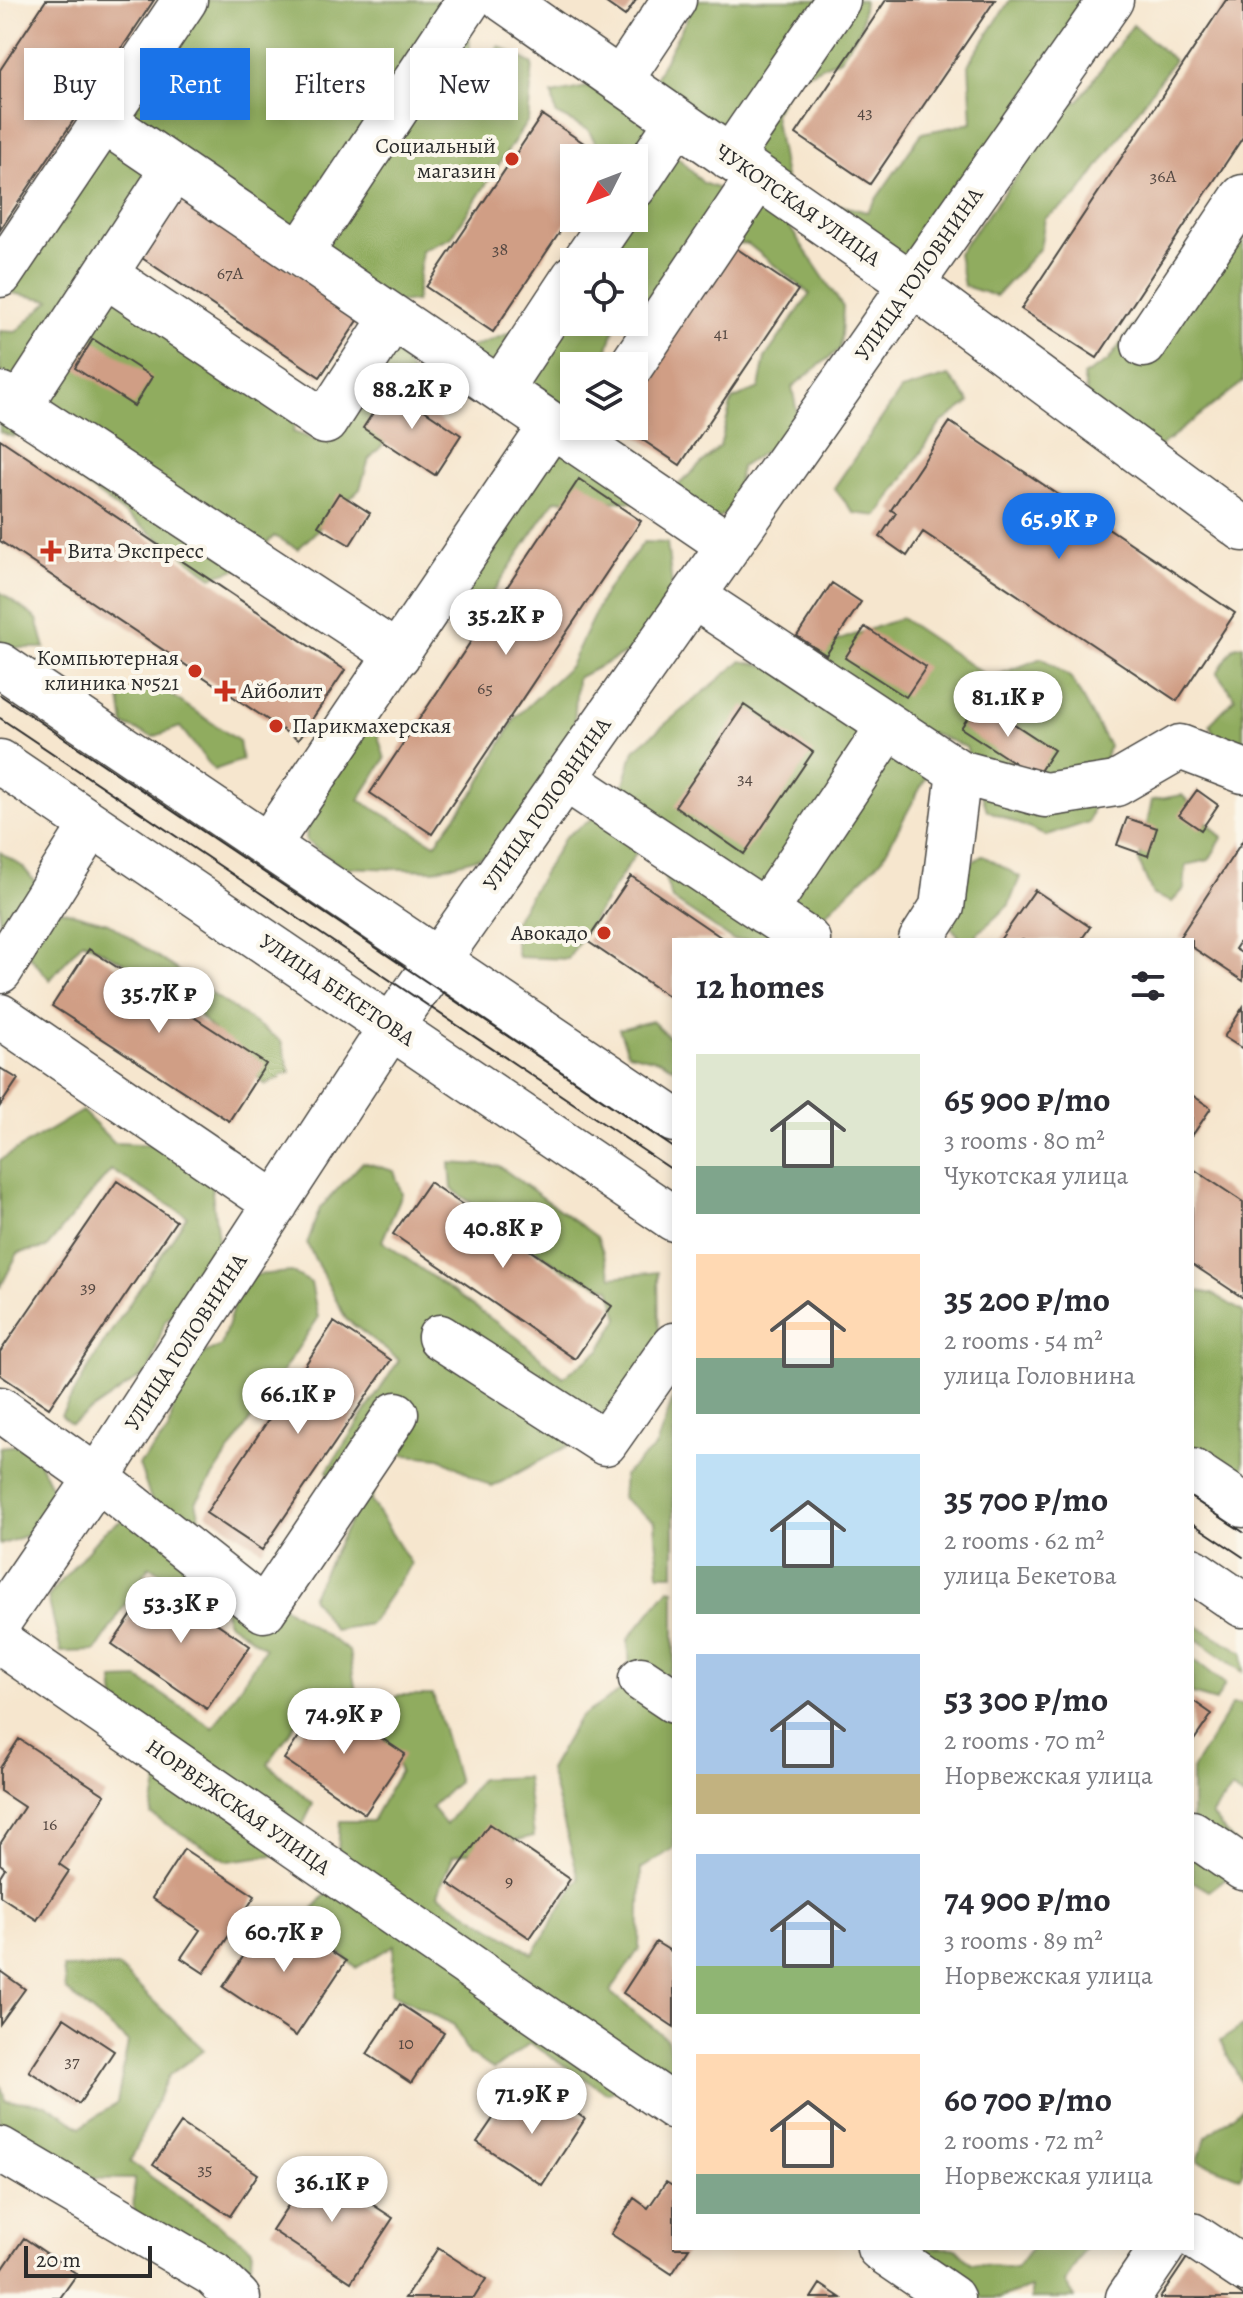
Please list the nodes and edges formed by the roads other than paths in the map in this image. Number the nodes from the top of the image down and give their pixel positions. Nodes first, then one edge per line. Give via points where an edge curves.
1 (185, 0) edge
2 (469, 0) edge
3 (504, 0) edge
4 (674, 0) edge
5 (838, 0) edge
6 (1111, 0) edge
7 (620, 81) junction
8 (104, 121) junction
9 (678, 121) junction
10 (648, 166) edge
11 (744, 167) junction
12 (174, 169) junction
13 (1243, 197) edge
14 (300, 254) junction
15 (0, 275) edge
16 (106, 275) junction
17 (912, 284) junction
18 (560, 298) edge
19 (393, 317) junction
20 (1144, 345) dead end
21 (639, 352) edge
22 (500, 389) junction
23 (10, 400) edge
24 (560, 423) edge
25 (567, 440) edge
26 (586, 440) edge
27 (1243, 529) edge
28 (729, 545) junction
29 (693, 596) junction
30 (398, 655) junction
31 (0, 665) edge
32 (889, 726) junction
33 (0, 762) edge
34 (1243, 771) edge
35 (959, 772) junction
36 (564, 778) junction
37 (92, 825) junction
38 (268, 845) junction
39 (765, 912) junction
40 (805, 938) edge
41 (922, 938) edge
42 (438, 960) junction
43 (0, 971) edge
44 (0, 1016) edge
45 (391, 1027) junction
46 (672, 1119) edge
47 (276, 1204) junction
48 (672, 1218) edge
49 (440, 1337) dead end
50 (672, 1348) edge
51 (0, 1409) edge
52 (396, 1414) dead end
53 (1194, 1472) edge
54 (97, 1478) junction
55 (1243, 1505) edge
56 (1194, 1571) edge
57 (1243, 1605) edge
58 (0, 1620) edge
59 (0, 1642) edge
60 (1194, 1834) edge
61 (1243, 1868) edge
62 (672, 2106) edge
63 (0, 2149) edge
64 (1194, 2236) edge
65 (882, 2250) edge
66 (1161, 2250) edge
67 (1243, 2269) edge
68 (238, 2298) edge
69 (952, 2298) edge
70 (1128, 2298) edge

1 - 8 street
2 - 14 street
3 - 7 street, ЧУКОТСКАЯ УЛИЦА
4 - 7 street
5 - 11 street
6 - 17 street, УЛИЦА ГОЛОВНИНА
7 - 9 street, ЧУКОТСКАЯ УЛИЦА
8 - 12 street
8 - 15 street
9 - 10 street
9 - 11 street, ЧУКОТСКАЯ УЛИЦА
11 - 17 street, ЧУКОТСКАЯ УЛИЦА
11 - 21 street
12 - 14 street
12 - 16 street
13 - 20 street
14 - 19 street
16 - 19 street via 325,422
16 - 23 street
17 - 27 street, ЧУКОТСКАЯ УЛИЦА
17 - 28 street, УЛИЦА ГОЛОВНИНА
18 - 22 street
19 - 22 street
22 - 24 street
23 - 30 street
25 - 30 street
26 - 28 street
28 - 29 street, УЛИЦА ГОЛОВНИНА
29 - 32 street
29 - 36 street, УЛИЦА ГОЛОВНИНА
30 - 38 street
31 - 38 street
32 - 35 street
32 - 39 street
33 - 37 street, УЛИЦА БЕКЕТОВА
34 - 35 street via 1180,747 1116,784 1045,795
35 - 41 street via 942,907
36 - 39 street
36 - 42 street, УЛИЦА ГОЛОВНИНА
37 - 43 street
37 - 45 street, УЛИЦА БЕКЕТОВА
38 - 42 street
39 - 40 street
42 - 45 street, УЛИЦА ГОЛОВНИНА
42 - 46 street
44 - 47 street
45 - 47 street, УЛИЦА ГОЛОВНИНА
45 - 48 street, УЛИЦА БЕКЕТОВА
47 - 54 street, УЛИЦА ГОЛОВНИНА
49 - 50 street via 605,1443
51 - 54 street
52 - 54 street via 264,1610
53 - 55 street
54 - 58 street, УЛИЦА ГОЛОВНИНА
56 - 57 street
59 - 62 street, НОРВЕЖСКАЯ УЛИЦА
60 - 61 street
63 - 68 street via 213,2274
64 - 67 street
65 - 69 street
66 - 70 street

